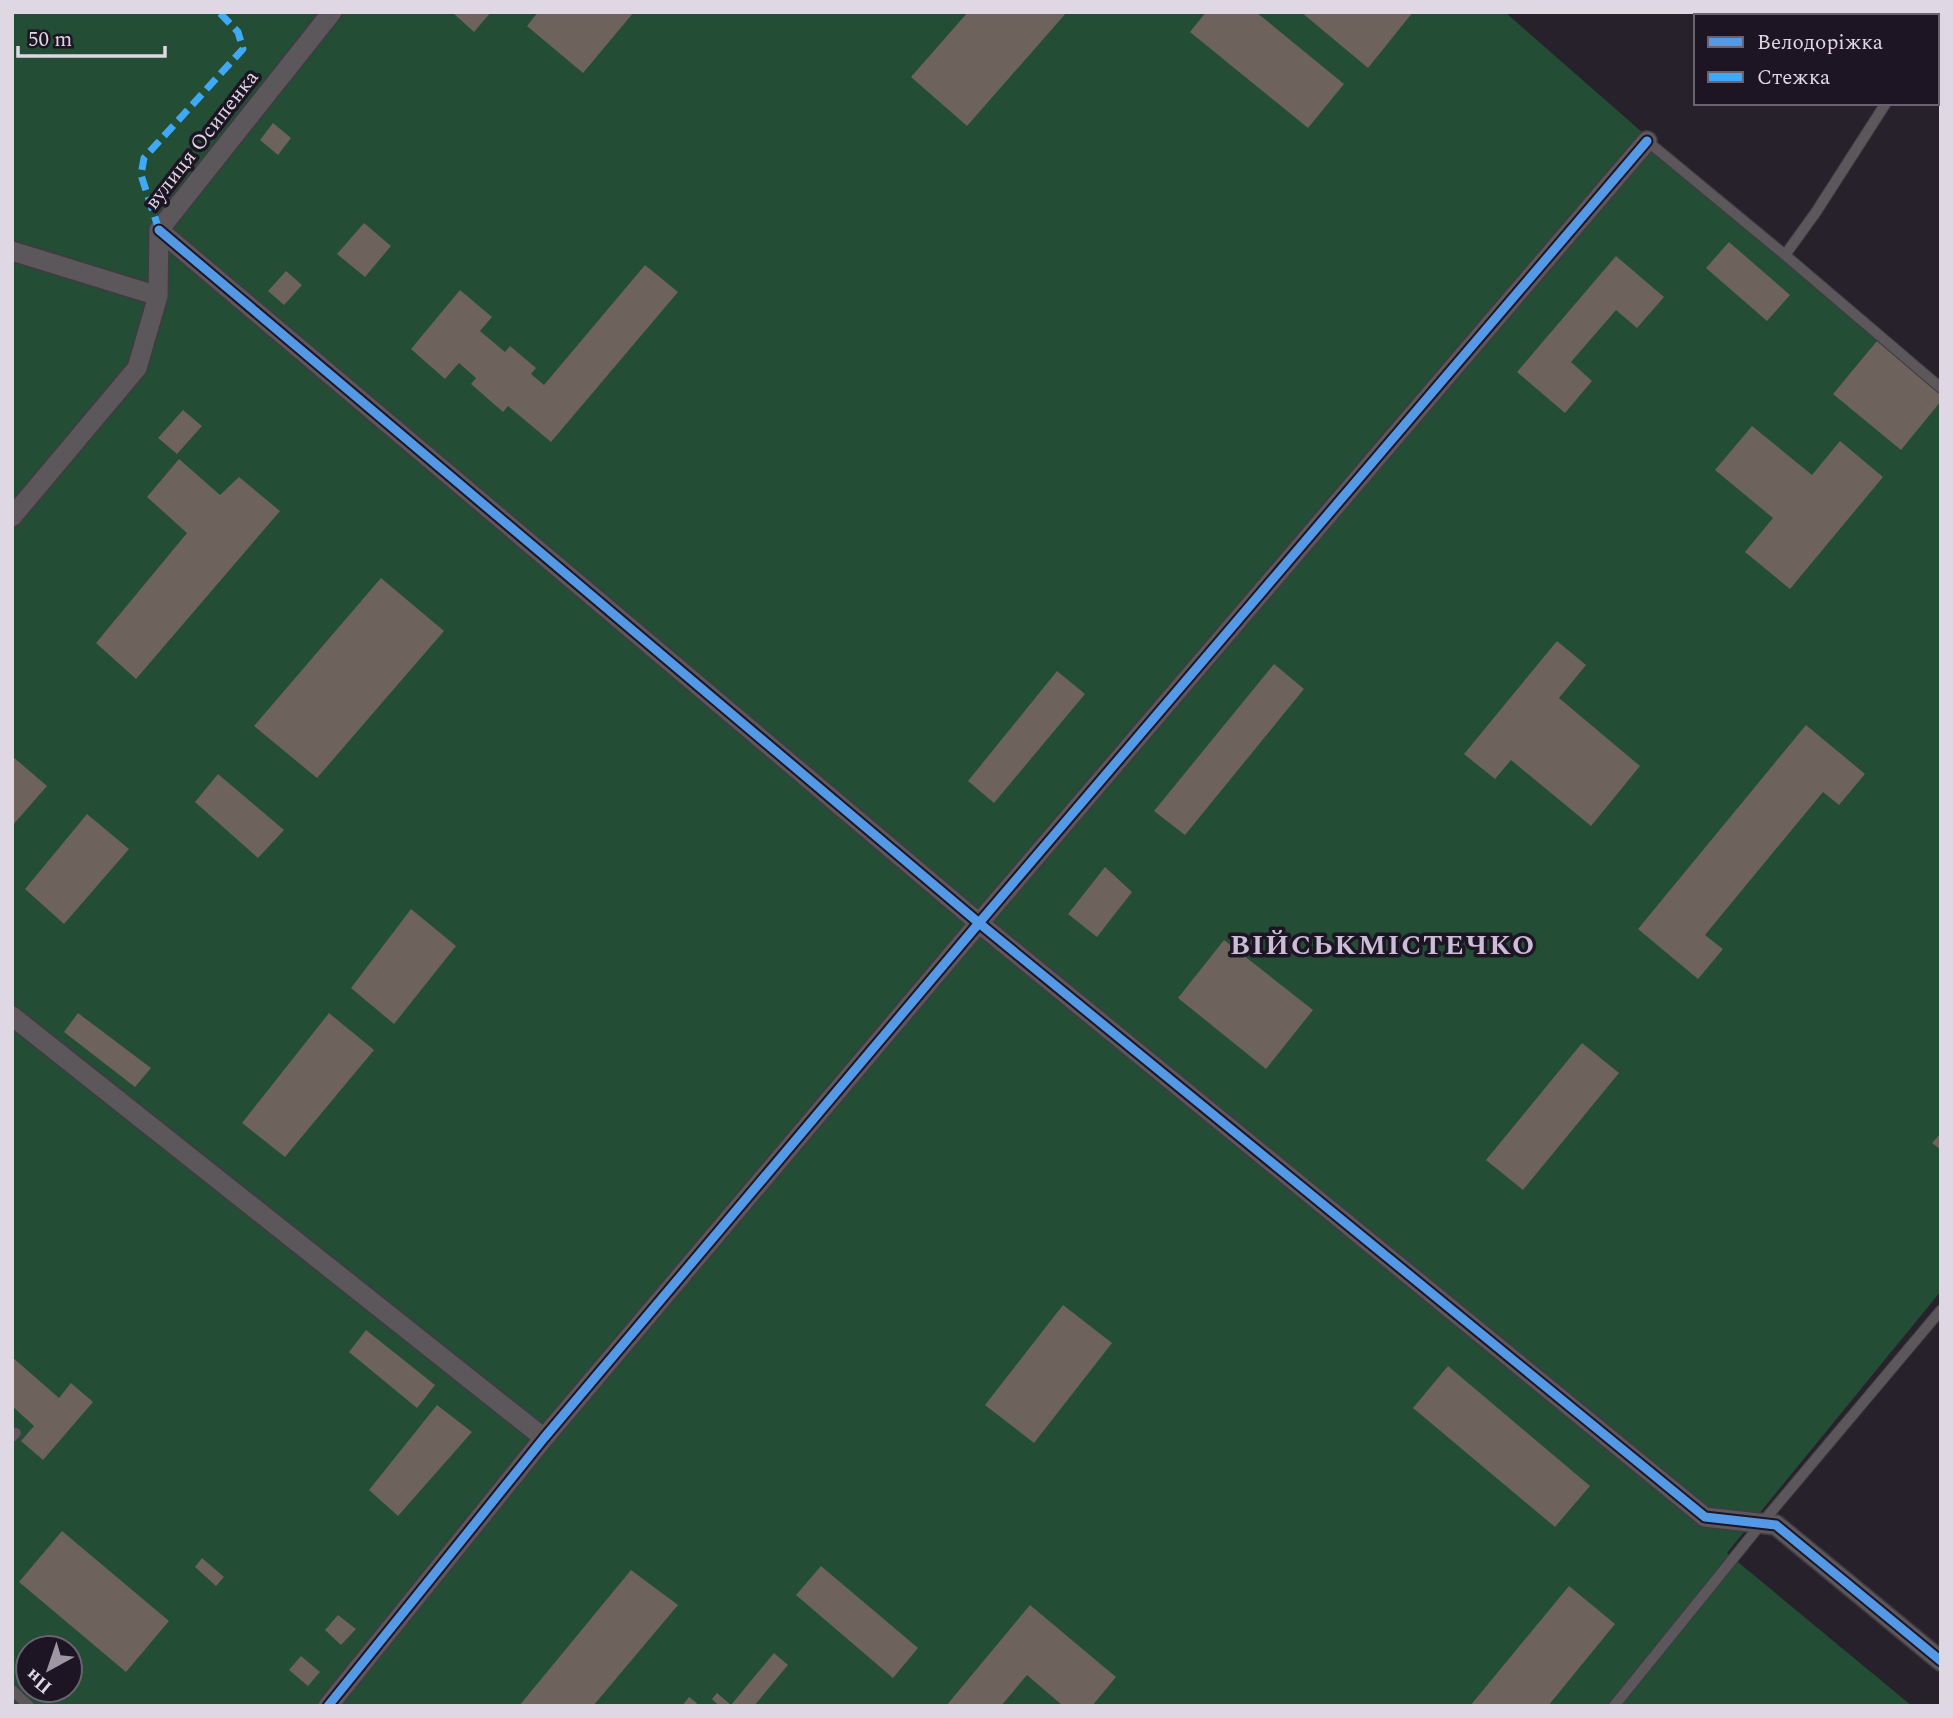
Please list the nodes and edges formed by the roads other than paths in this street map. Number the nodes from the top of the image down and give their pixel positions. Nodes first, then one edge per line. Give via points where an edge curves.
1 (332, 12) edge
2 (1885, 105) edge
3 (1647, 141) joint
4 (159, 230) junction
5 (12, 251) edge
6 (1786, 255) junction
7 (158, 296) junction
8 (1941, 388) edge
9 (12, 517) edge
10 (979, 923) junction
11 (12, 1016) edge
12 (1941, 1310) edge
13 (544, 1438) junction
14 (1761, 1524) junction
15 (1941, 1661) edge
16 (12, 1690) edge
17 (29, 1706) edge
18 (328, 1706) edge
19 (1614, 1706) edge

1 - 4 street, вулиця Осипенка
2 - 6 lane
3 - 6 lane
3 - 10 street
4 - 7 street, вулиця Осипенка
4 - 10 street
5 - 7 street
6 - 8 lane
7 - 9 street, вулиця Осипенка via 137,368
10 - 13 street
10 - 14 street via 1704,1517
11 - 13 street
12 - 14 lane
13 - 18 street
14 - 15 street via 1776,1525
14 - 19 lane
16 - 17 lane

